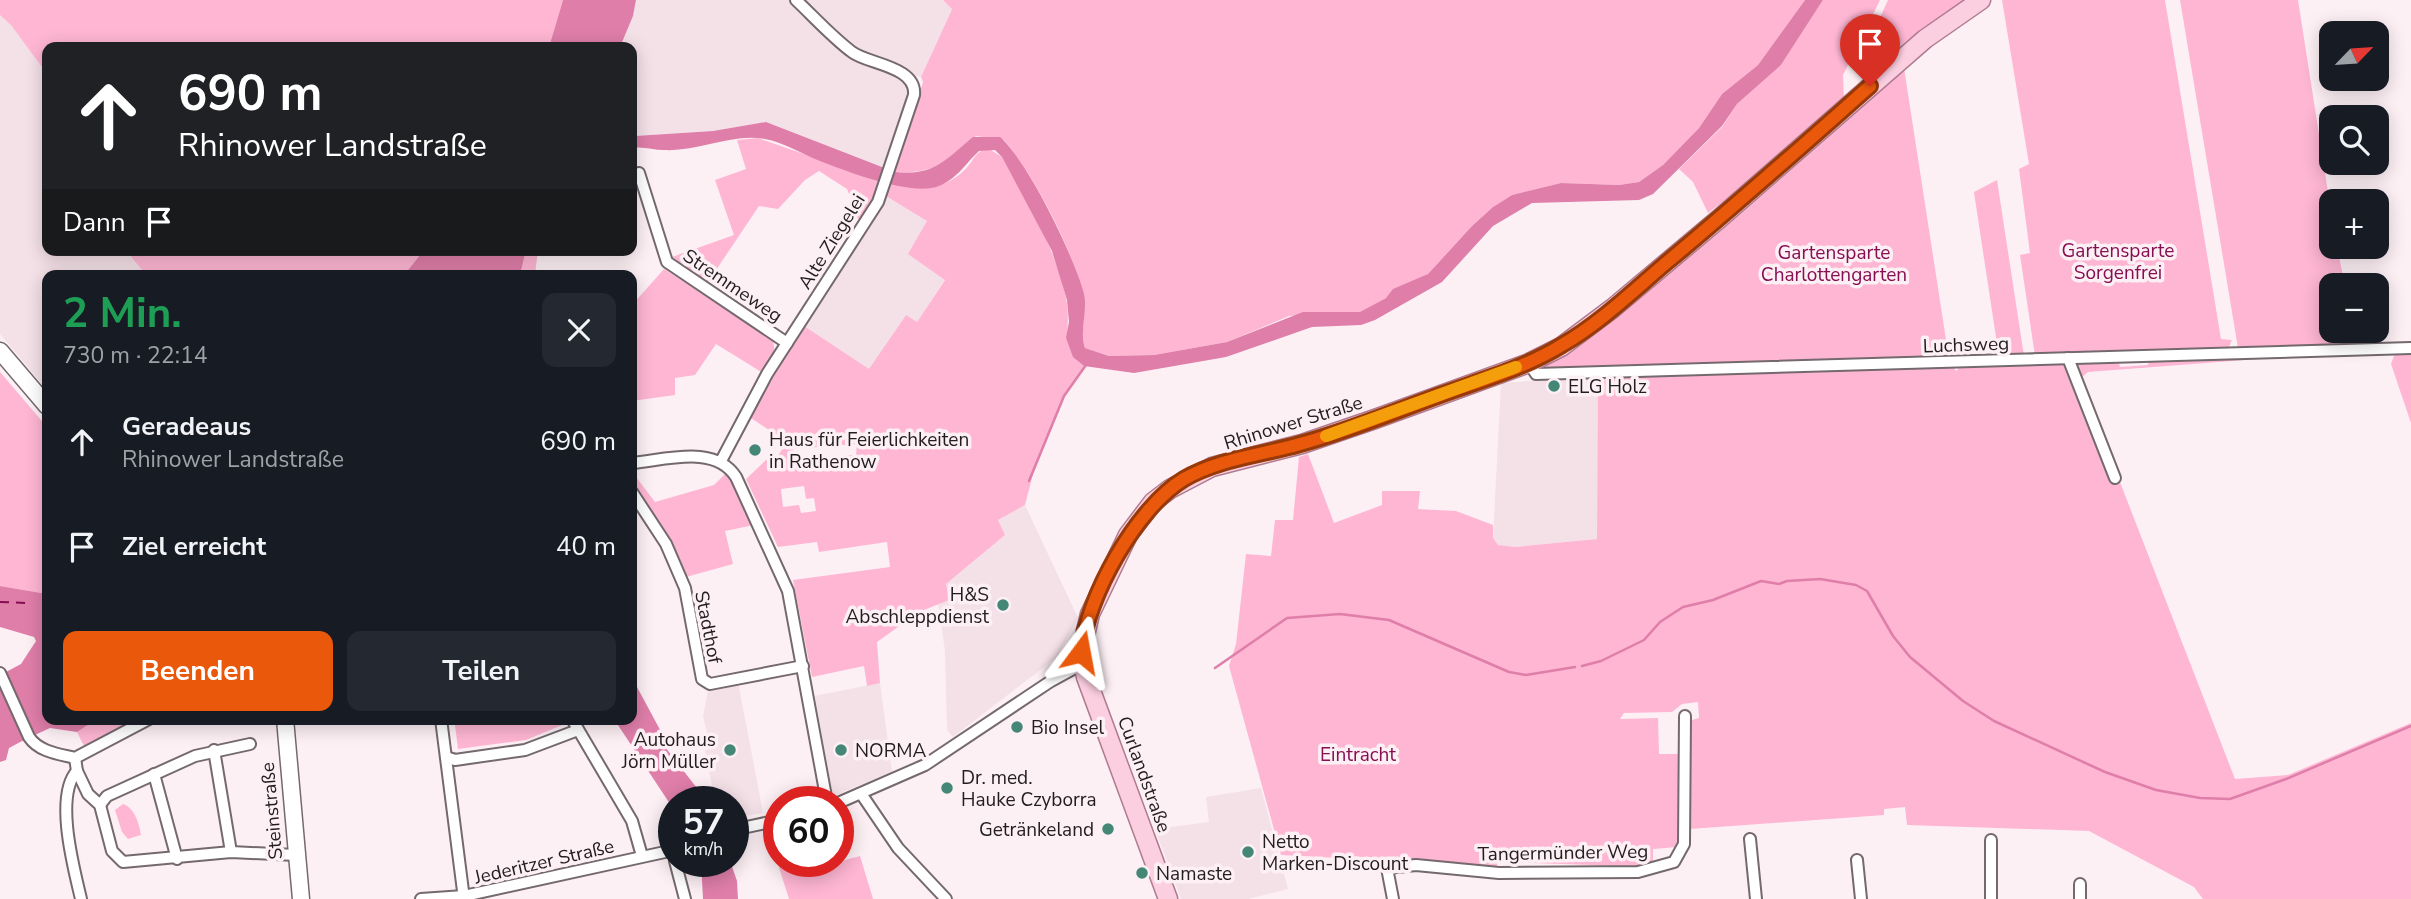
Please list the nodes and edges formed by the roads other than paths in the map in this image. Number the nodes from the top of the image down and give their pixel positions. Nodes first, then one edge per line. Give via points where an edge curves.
1 (796, 0) edge
2 (1981, 0) edge
3 (639, 173) dead end
4 (787, 342) junction
5 (2411, 348) edge
6 (0, 351) edge
7 (2068, 358) junction
8 (1529, 363) junction
9 (42, 400) edge
10 (721, 461) junction
11 (637, 463) edge
12 (2115, 478) dead end
13 (637, 500) edge
14 (1082, 664) junction
15 (803, 666) junction
16 (0, 674) edge
17 (1685, 716) dead end
18 (138, 725) edge
19 (285, 725) edge
20 (442, 725) edge
21 (575, 725) edge
22 (578, 730) junction
23 (250, 744) dead end
24 (214, 750) junction
25 (446, 757) junction
26 (75, 758) junction
27 (77, 771) junction
28 (154, 774) junction
29 (824, 786) edge
30 (862, 794) junction
31 (854, 797) edge
32 (100, 805) junction
33 (1750, 839) dead end
34 (1991, 840) dead end
35 (231, 852) junction
36 (296, 855) junction
37 (658, 855) edge
38 (642, 856) junction
39 (177, 859) junction
40 (1857, 860) dead end
41 (680, 877) edge
42 (2080, 884) dead end
43 (464, 898) edge
44 (81, 899) edge
45 (302, 899) edge
46 (421, 899) edge
47 (685, 899) edge
48 (946, 899) edge
49 (1168, 899) edge
50 (1393, 899) edge
51 (1756, 899) edge
52 (1861, 899) edge
53 (1991, 899) edge
54 (2080, 899) edge

1 - 4 street, Alte Ziegelei via 854,54 904,75 914,90 882,191
2 - 8 main road, Rhinower Straße via 1925,39 1577,337
3 - 4 street, Stremmeweg via 667,262
4 - 10 street, Alte Ziegelei
5 - 7 street, Luchsweg
6 - 9 main road
7 - 8 street, Luchsweg via 1536,374
7 - 12 street
8 - 14 main road, Rhinower Straße via 1302,444 1212,467 1170,489 1153,502 1128,535 1090,614 1083,635
10 - 11 street via 706,457
10 - 15 street via 736,477 781,572
13 - 15 street, Stadthof via 666,544 685,588 702,679 710,684
14 - 30 street via 947,752
14 - 49 main road, Curlandstraße
15 - 29 street
16 - 26 street via 29,737 40,748
17 - 50 street, Tangermünder Weg via 1684,844 1674,862 1609,873 1490,873 1416,865 1387,868
18 - 26 street
19 - 36 main road, Steinstraße
20 - 25 street
21 - 22 street
22 - 25 street via 513,753 455,760
22 - 38 street via 632,821
23 - 24 street
24 - 28 street
24 - 35 street
25 - 43 street
26 - 27 street
27 - 32 street via 88,794
27 - 44 street via 72,776 66,813
28 - 32 street via 107,796
28 - 39 street
30 - 31 street
30 - 48 street via 898,848
32 - 39 street via 112,851 123,862
33 - 51 street
34 - 53 street
35 - 36 street
35 - 39 street
36 - 45 main road, Steinstraße
37 - 38 street, Jederitzer Straße
38 - 43 street, Jederitzer Straße
40 - 52 street
41 - 47 street
42 - 54 street
43 - 46 street, Jederitzer Straße

